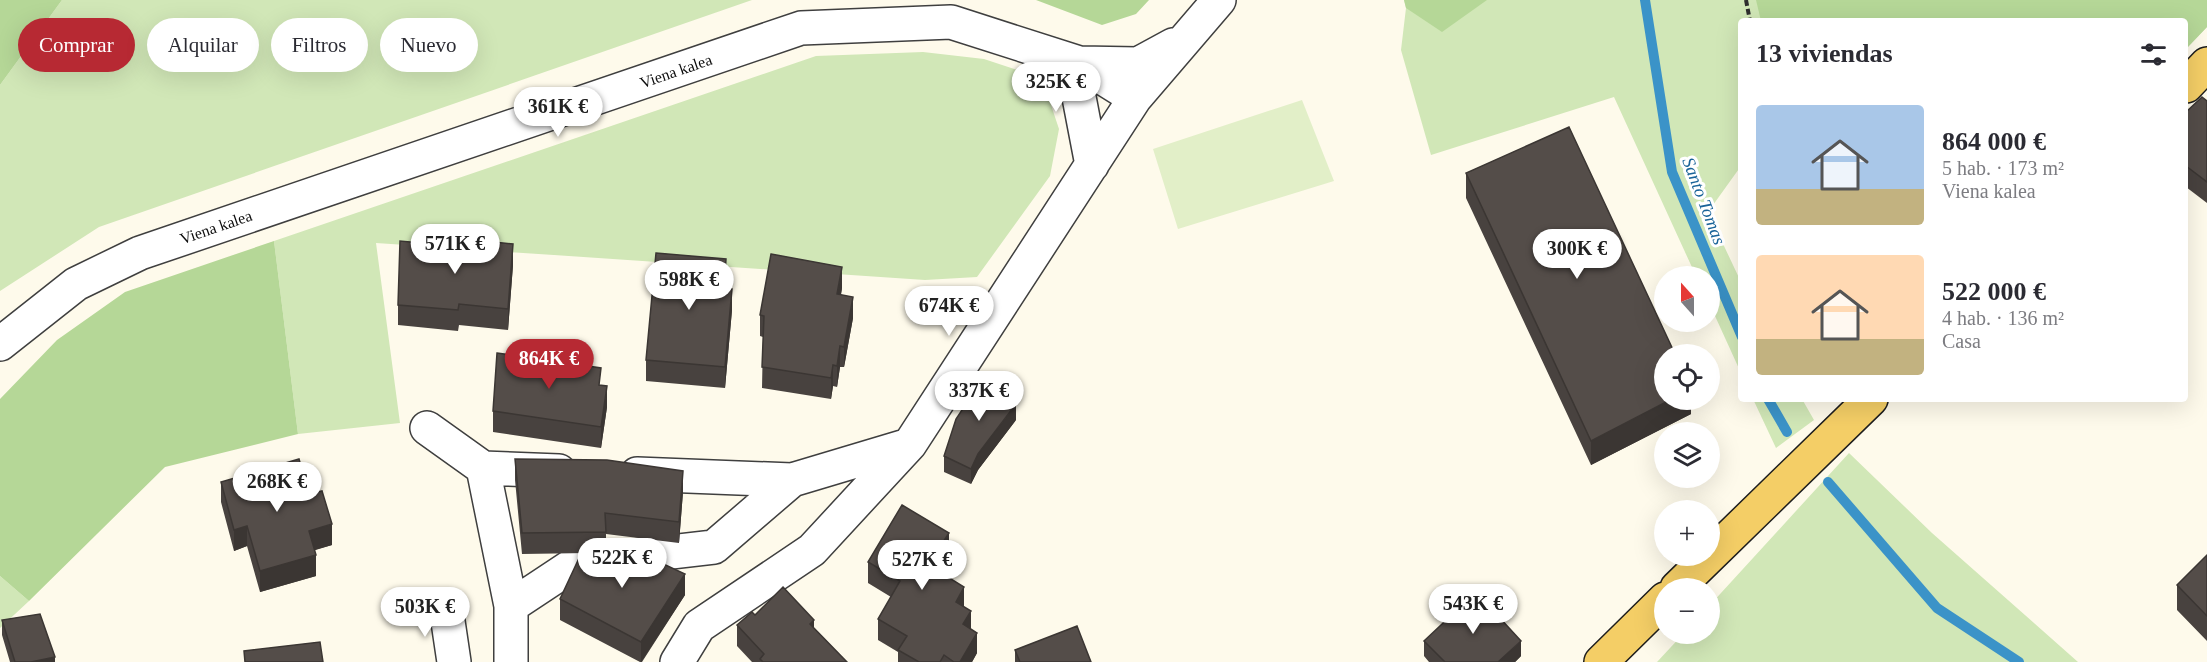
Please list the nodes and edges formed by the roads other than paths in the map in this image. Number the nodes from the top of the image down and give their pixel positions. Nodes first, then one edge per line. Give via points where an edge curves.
1 (1219, 0) edge
2 (1186, 39) junction
3 (1041, 51) junction
4 (1079, 63) junction
5 (1135, 98) junction
6 (1092, 165) junction
7 (0, 344) edge
8 (1868, 402) edge
9 (427, 428) dead end
10 (910, 444) junction
11 (483, 468) junction
12 (792, 480) junction
13 (1687, 578) edge
14 (511, 606) junction
15 (446, 608) dead end
16 (1654, 610) edge
17 (454, 662) edge
18 (511, 662) edge
19 (677, 662) edge
20 (1601, 662) edge

1 - 2 street
2 - 4 street via 1138,64
2 - 5 street
3 - 4 street, Viena kalea
3 - 6 street via 1078,92
3 - 7 street, Viena kalea via 951,22 801,28 140,253 76,284
4 - 5 street, Viena kalea
5 - 6 street
6 - 10 street
8 - 13 main road
9 - 11 street
10 - 12 street
10 - 19 street via 812,550 699,626
11 - 12 street
11 - 14 street
12 - 14 street via 714,547 576,563
14 - 18 street
15 - 17 street
16 - 20 main road

